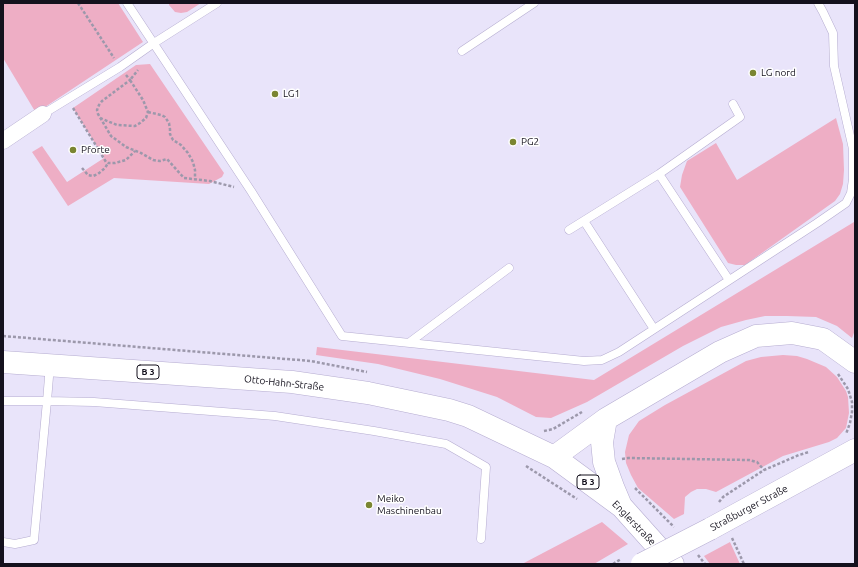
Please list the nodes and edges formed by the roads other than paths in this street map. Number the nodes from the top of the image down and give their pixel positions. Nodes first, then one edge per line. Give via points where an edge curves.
1 (217, 3) edge
2 (534, 3) edge
3 (818, 3) edge
4 (130, 4) edge
5 (154, 43) junction
6 (462, 51) dead end
7 (733, 104) dead end
8 (43, 114) joint
9 (3, 141) edge
10 (659, 174) junction
11 (584, 221) junction
12 (569, 230) dead end
13 (509, 268) dead end
14 (729, 280) junction
15 (654, 329) junction
16 (410, 342) junction
17 (3, 362) edge
18 (855, 362) edge
19 (50, 365) junction
20 (3, 401) edge
21 (47, 401) junction
22 (606, 419) junction
23 (849, 444) edge
24 (554, 457) junction
25 (622, 507) junction
26 (481, 539) dead end
27 (3, 542) edge
28 (642, 564) edge
29 (673, 564) edge

1 - 5 lane
2 - 6 lane
3 - 14 lane via 833,33 834,66 853,148 851,193 846,203 834,212
4 - 5 lane
5 - 8 lane
5 - 16 lane via 342,336
7 - 10 lane via 740,117
8 - 9 street
10 - 11 lane
10 - 14 lane
11 - 12 lane
11 - 15 lane
13 - 16 lane
14 - 15 lane
15 - 16 lane via 602,360 584,361
17 - 19 main road, Otto-Hahn-Straße / B 3
18 - 22 main road via 823,339 792,333 756,336 720,352
19 - 21 lane
19 - 24 main road, Otto-Hahn-Straße / B 3 via 292,382 368,393 468,416
20 - 21 lane
21 - 26 lane via 275,416 446,444 486,467
21 - 27 lane via 34,540 14,544
22 - 24 main road
22 - 25 main road via 602,442 604,462
23 - 28 main road, Straßburger Straße, bridge via 710,529
24 - 25 main road, Englerstraße / B 3
25 - 29 main road, Englerstraße / B 3

